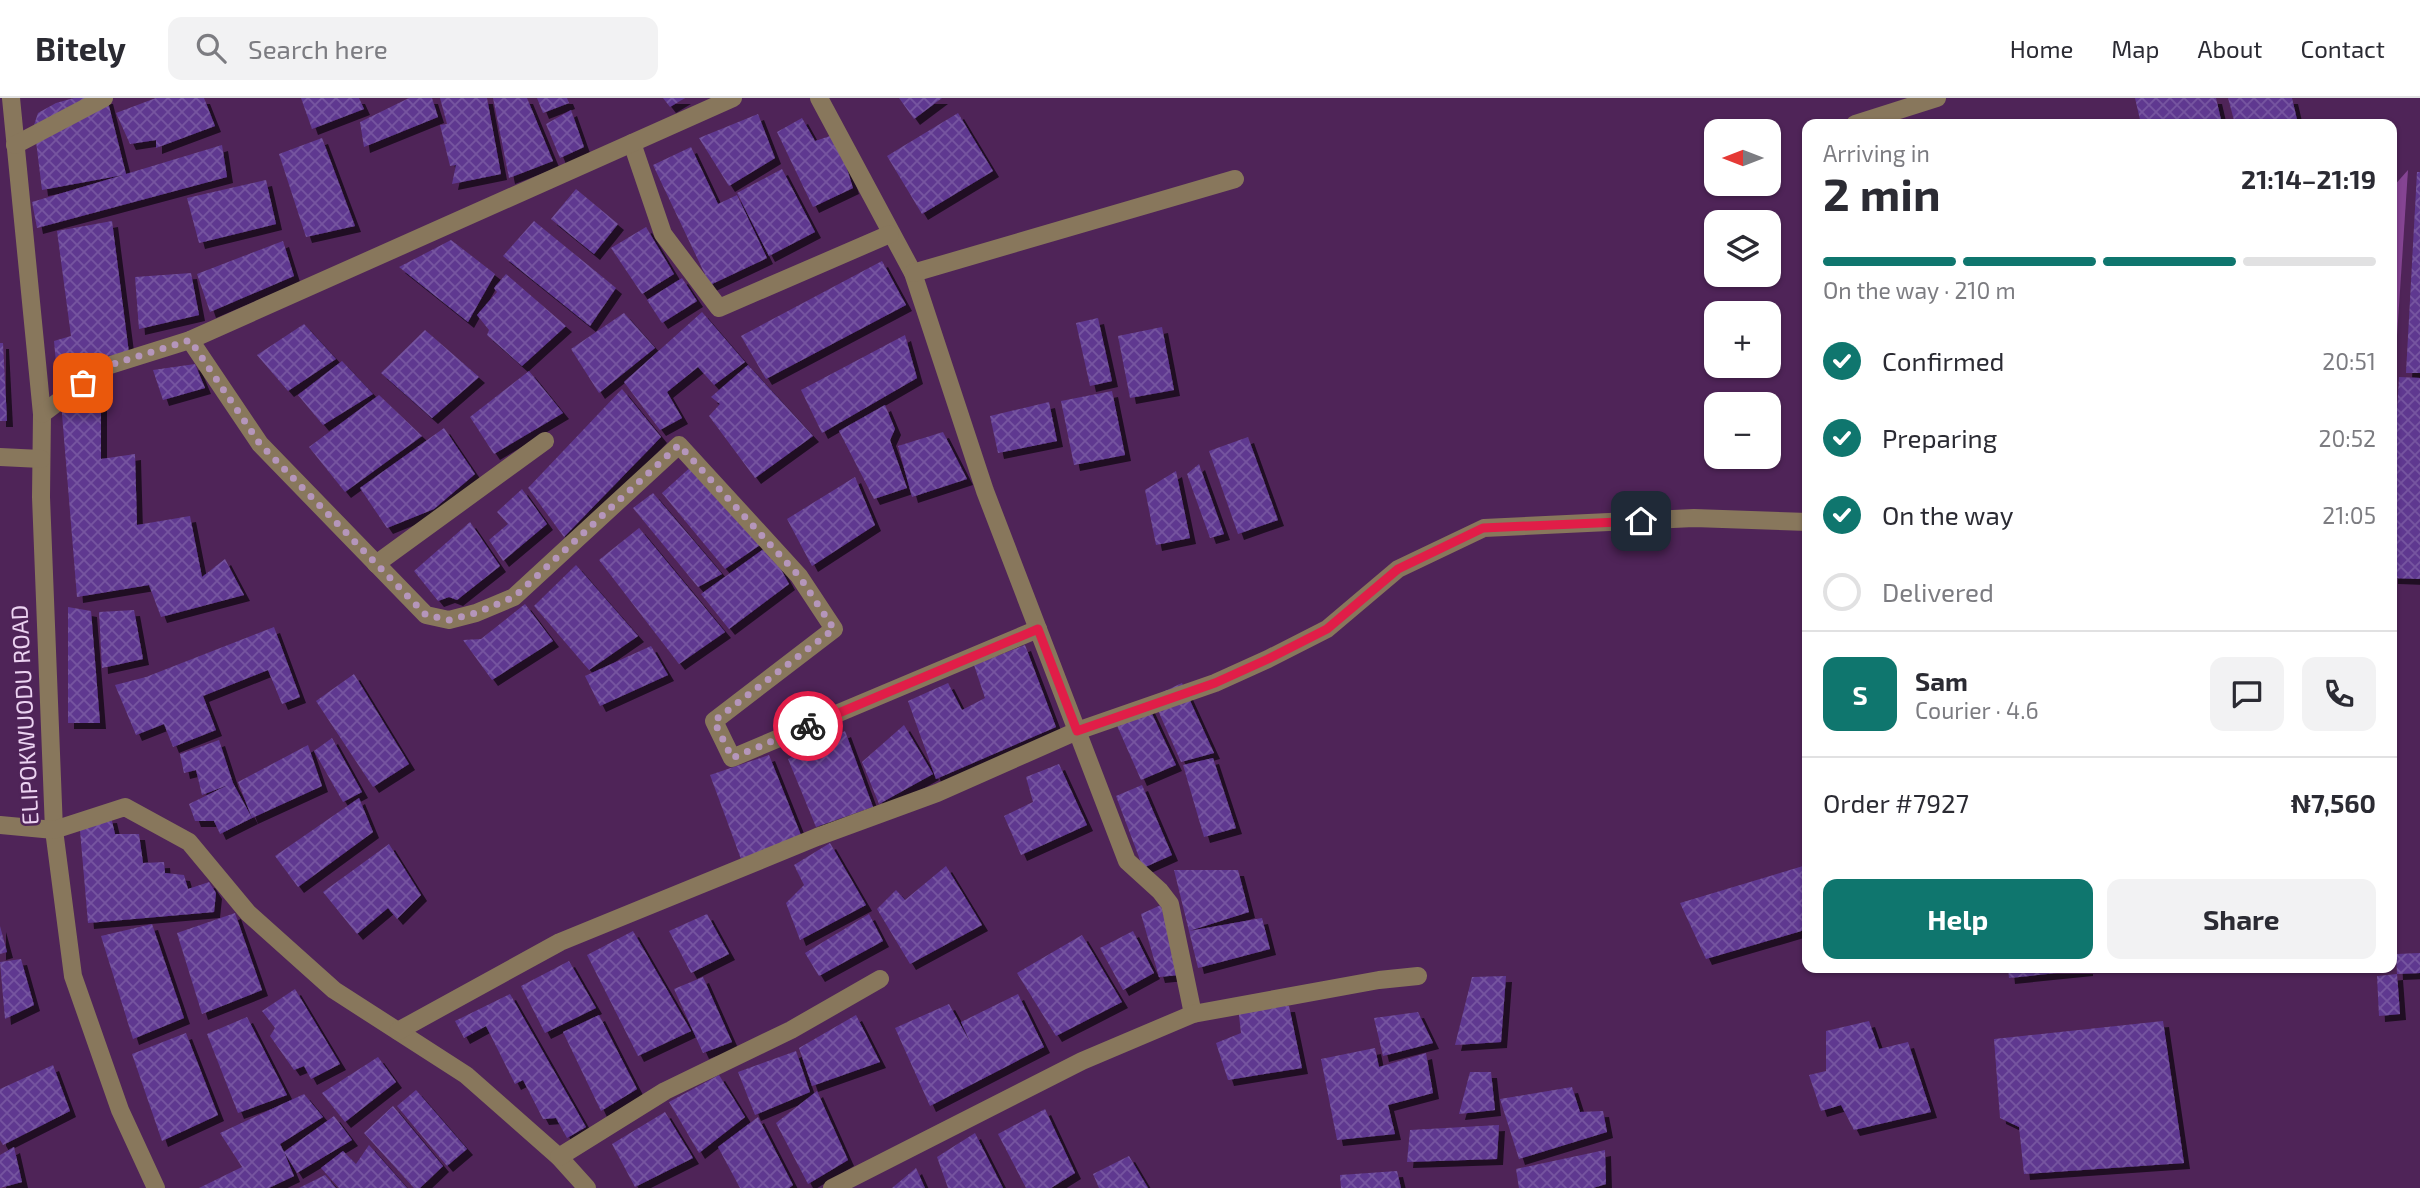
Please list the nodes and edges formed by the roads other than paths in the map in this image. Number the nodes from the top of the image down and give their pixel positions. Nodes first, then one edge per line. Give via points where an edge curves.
1 (10, 98) edge
2 (104, 98) edge
3 (733, 98) edge
4 (819, 98) edge
5 (1937, 98) edge
6 (1871, 119) edge
7 (632, 143) junction
8 (15, 145) junction
9 (0, 173) edge
10 (1235, 179) dead end
11 (19, 182) junction
12 (890, 234) junction
13 (913, 273) junction
14 (190, 340) junction
15 (42, 414) junction
16 (545, 440) dead end
17 (0, 457) edge
18 (41, 458) junction
19 (1802, 522) edge
20 (376, 564) junction
21 (1038, 629) junction
22 (1077, 731) junction
23 (0, 825) edge
24 (54, 830) junction
25 (1418, 976) dead end
26 (880, 979) dead end
27 (1193, 1014) junction
28 (398, 1031) junction
29 (559, 1157) junction
30 (156, 1188) edge
31 (587, 1188) edge
32 (832, 1188) edge

1 - 8 street, ELIPOKWUODU ROAD
2 - 8 street
3 - 7 street
4 - 12 street
5 - 6 street
7 - 12 street via 663,234 719,308
7 - 14 street
8 - 11 street, ELIPOKWUODU ROAD
9 - 11 street
10 - 13 street
11 - 15 street, ELIPOKWUODU ROAD
12 - 13 street
13 - 21 street via 985,491
14 - 15 street via 104,367
14 - 20 street via 260,444
15 - 18 street, ELIPOKWUODU ROAD
16 - 20 street
17 - 18 street
18 - 24 street, ELIPOKWUODU ROAD
19 - 22 street via 1693,518 1483,528 1398,569 1327,629 1268,659 1215,683
20 - 21 street via 426,615 449,620 476,613 514,597 679,445 799,576 834,629 714,721 732,758
21 - 22 street
22 - 27 street via 1127,861 1170,904
22 - 28 street via 937,793 560,942
23 - 24 street
24 - 28 street via 125,807 189,842 248,914 334,990
24 - 30 street, ELIPOKWUODU ROAD via 73,976 120,1110
25 - 27 street
26 - 29 street via 791,1030 665,1091
27 - 32 street via 1082,1061
28 - 29 street via 466,1075
29 - 31 street

